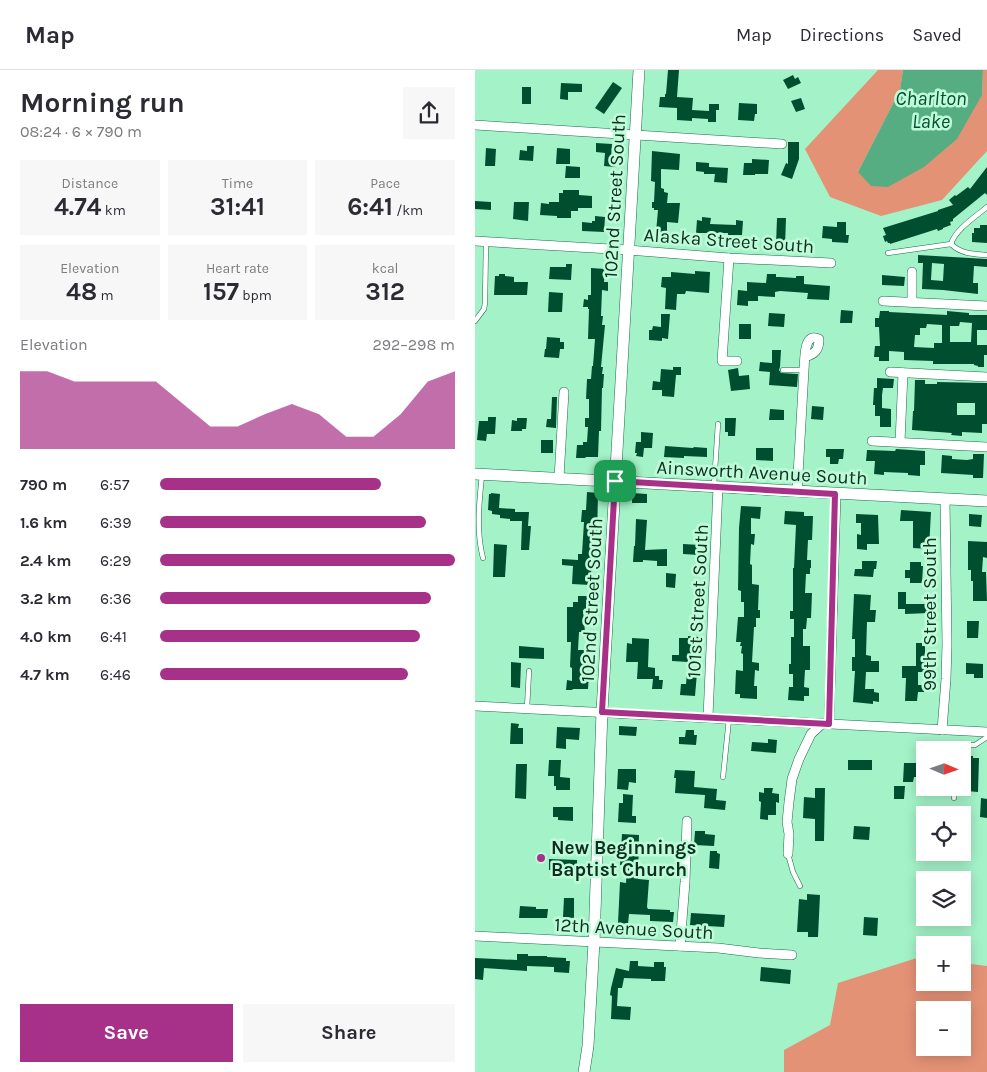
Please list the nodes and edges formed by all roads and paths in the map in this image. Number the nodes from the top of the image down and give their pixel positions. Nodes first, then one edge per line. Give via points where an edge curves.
1 (639, 70) edge
2 (475, 125) edge
3 (634, 135) junction
4 (782, 144) dead end
5 (987, 207) edge
6 (475, 241) edge
7 (486, 242) junction
8 (951, 244) junction
9 (628, 250) junction
10 (888, 253) dead end
11 (987, 256) edge
12 (729, 258) junction
13 (831, 263) dead end
14 (913, 272) dead end
15 (883, 301) dead end
16 (912, 302) junction
17 (987, 306) edge
18 (475, 321) edge
19 (805, 357) dead end
20 (737, 361) dead end
21 (783, 370) dead end
22 (804, 370) junction
23 (890, 372) dead end
24 (903, 373) junction
25 (987, 377) edge
26 (564, 392) dead end
27 (718, 424) dead end
28 (872, 441) dead end
29 (900, 442) junction
30 (987, 447) edge
31 (479, 474) edge
32 (559, 478) junction
33 (615, 481) junction
34 (716, 487) junction
35 (797, 492) junction
36 (835, 494) junction
37 (945, 499) junction
38 (987, 502) edge
39 (483, 558) dead end
40 (529, 671) dead end
41 (475, 706) edge
42 (527, 708) junction
43 (602, 712) junction
44 (708, 717) junction
45 (729, 718) junction
46 (825, 723) junction
47 (942, 730) junction
48 (987, 732) edge
49 (987, 737) edge
50 (971, 745) edge
51 (723, 777) dead end
52 (687, 821) dead end
53 (788, 854) joint
54 (800, 886) dead end
55 (475, 936) edge
56 (594, 942) junction
57 (680, 946) junction
58 (791, 955) dead end
59 (584, 1072) edge

1 - 3 street, 102nd Street South
2 - 3 street
3 - 4 street
3 - 9 street, 102nd Street South
5 - 8 lane via 958,231
6 - 7 street, Alaska Street South
7 - 9 street, Alaska Street South
7 - 18 lane via 485,304
8 - 10 lane
8 - 11 lane via 961,252
9 - 12 street, Alaska Street South
9 - 33 street, 102nd Street South
12 - 13 street, Alaska Street South
12 - 20 street via 722,361
14 - 16 street
15 - 16 street
16 - 17 street
19 - 22 street
21 - 22 lane
22 - 35 street
23 - 24 street
24 - 25 street
24 - 29 street
26 - 32 street
27 - 34 lane
28 - 29 street
29 - 30 street
31 - 32 street, Ainsworth Avenue South
31 - 39 lane via 479,544
32 - 33 street, Ainsworth Avenue South
33 - 34 street, Ainsworth Avenue South
33 - 43 street, 102nd Street South
34 - 35 street, Ainsworth Avenue South
34 - 44 street, 101st Street South
35 - 36 street, Ainsworth Avenue South
36 - 37 street, Ainsworth Avenue South
36 - 46 street
37 - 38 street, Ainsworth Avenue South
37 - 47 street, 99th Street South via 947,644
40 - 42 lane
41 - 42 street
42 - 43 street
43 - 44 street
43 - 56 street, 102nd Street South
44 - 45 street
45 - 46 street
45 - 51 lane
46 - 47 street
46 - 53 street via 811,734 792,779 787,822
47 - 48 street
49 - 50 lane
52 - 57 street
53 - 54 lane
55 - 56 street, 12th Avenue South
56 - 57 street, 12th Avenue South
56 - 59 street, 102nd Street South
57 - 58 street, 12th Avenue South

